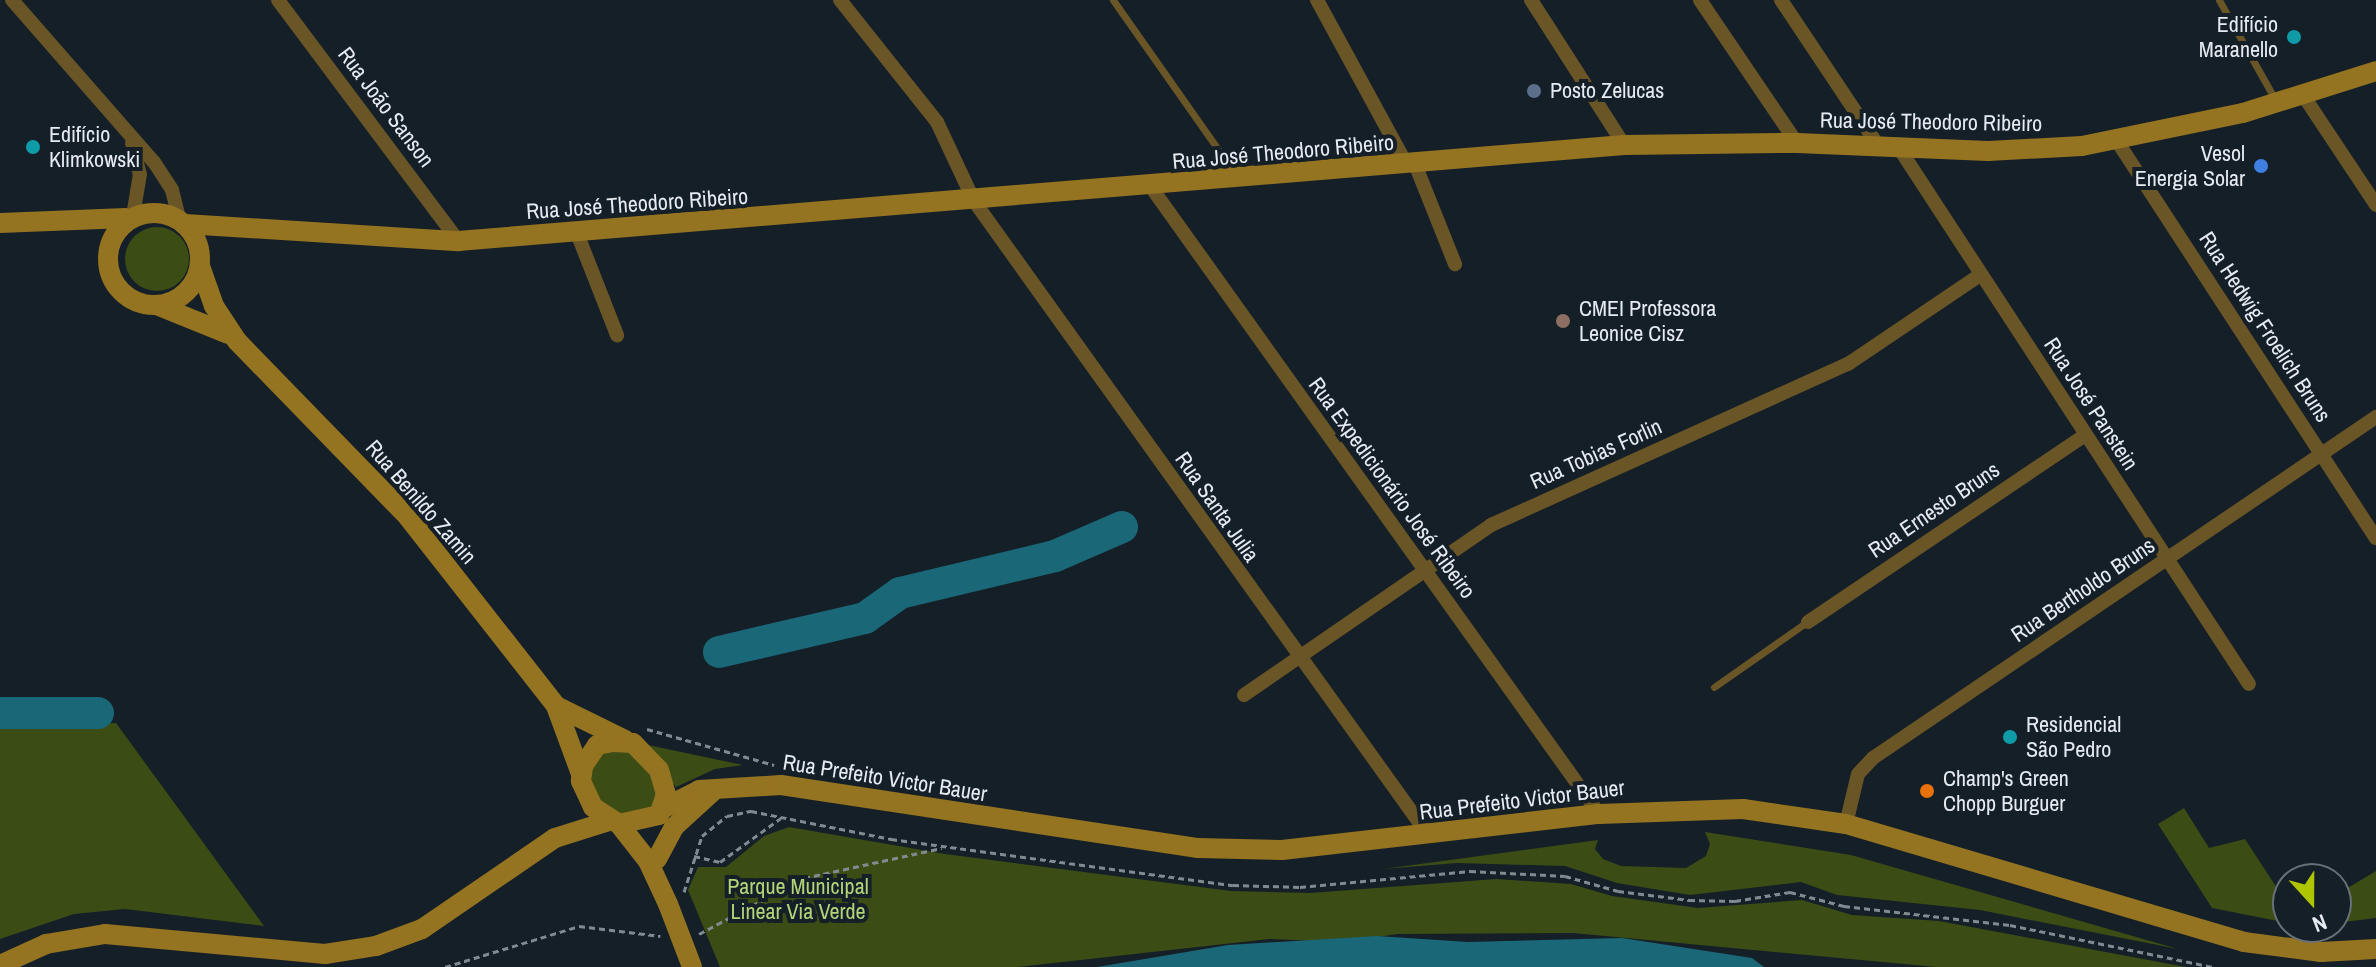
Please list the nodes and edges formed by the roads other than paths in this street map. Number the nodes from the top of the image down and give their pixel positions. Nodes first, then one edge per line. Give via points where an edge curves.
1 (12, 0) edge
2 (278, 0) edge
3 (840, 0) edge
4 (1113, 0) edge
5 (1317, 0) edge
6 (1531, 0) edge
7 (1700, 0) edge
8 (1781, 0) edge
9 (2219, 0) edge
10 (2376, 71) edge
11 (2303, 95) junction
12 (2276, 104) junction
13 (127, 132) junction
14 (2117, 141) junction
15 (1797, 143) junction
16 (1624, 145) junction
17 (1889, 147) junction
18 (1411, 165) junction
19 (1239, 180) junction
20 (1151, 187) junction
21 (974, 201) junction
22 (2376, 205) edge
23 (129, 217) junction
24 (0, 223) edge
25 (183, 223) junction
26 (577, 233) junction
27 (458, 241) junction
28 (1455, 264) dead end
29 (200, 266) junction
30 (1980, 275) junction
31 (159, 306) junction
32 (617, 335) dead end
33 (237, 341) junction
34 (2376, 417) edge
35 (2085, 435) junction
36 (2321, 454) junction
37 (2376, 538) edge
38 (2167, 560) junction
39 (1424, 571) junction
40 (1808, 622) joint
41 (1297, 658) junction
42 (2249, 684) dead end
43 (1714, 687) dead end
44 (1244, 695) dead end
45 (556, 706) junction
46 (638, 735) junction
47 (581, 774) junction
48 (719, 787) junction
49 (661, 811) junction
50 (1599, 814) junction
51 (616, 822) junction
52 (1846, 824) junction
53 (1429, 836) junction
54 (658, 869) junction
55 (2376, 949) edge
56 (0, 965) edge
57 (692, 967) edge

1 - 13 street
2 - 27 street, Rua João Sanson
3 - 21 street, Rua Santa Julia via 937,122
4 - 19 lane
5 - 18 street
6 - 16 street
7 - 15 street
8 - 17 street, Rua José Panstein
9 - 12 lane via 2272,87
10 - 11 main road, Rua José Theodoro Ribeiro
11 - 12 main road, Rua José Theodoro Ribeiro
11 - 22 street
12 - 14 main road, Rua José Theodoro Ribeiro
13 - 23 street via 140,164
13 - 25 street via 172,190
14 - 17 main road, Rua José Theodoro Ribeiro via 1988,151
14 - 36 street, Rua Hedwig Froelich Bruns
15 - 16 main road, Rua José Theodoro Ribeiro
15 - 17 main road, Rua José Theodoro Ribeiro
16 - 18 main road, Rua José Theodoro Ribeiro
17 - 30 street, Rua José Panstein
18 - 19 main road, Rua José Theodoro Ribeiro
18 - 28 street
19 - 20 main road, Rua José Theodoro Ribeiro
20 - 21 main road, Rua José Theodoro Ribeiro
20 - 39 street, Rua Expedicionário José Ribeiro
21 - 26 main road, Rua José Theodoro Ribeiro
21 - 41 street, Rua Santa Julia
23 - 24 main road
23 - 25 main road via 159,214
23 - 31 main road via 110,243 112,278 135,302
25 - 27 main road, Rua José Theodoro Ribeiro
25 - 29 main road via 199,247
26 - 27 main road, Rua José Theodoro Ribeiro
26 - 32 street
29 - 31 main road via 181,297
29 - 33 main road, Rua Benildo Zamin via 214,306
30 - 35 street, Rua José Panstein
30 - 39 street, Rua Tobias Forlin via 1848,364 1491,525
31 - 33 main road, Rua Benildo Zamin via 192,315
33 - 45 main road, Rua Benildo Zamin via 408,517
34 - 36 street, Rua Bertholdo Bruns
35 - 38 street, Rua José Panstein
35 - 40 street, Rua Ernesto Bruns
36 - 37 street, Rua Hedwig Froelich Bruns
36 - 38 street, Rua Bertholdo Bruns
38 - 42 street, Rua José Panstein
38 - 52 street, Rua Bertholdo Bruns via 1873,758 1858,774
39 - 41 street, Rua Tobias Forlin
39 - 50 street, Rua Expedicionário José Ribeiro
40 - 43 lane
41 - 44 street, Rua Tobias Forlin
41 - 53 street, Rua Santa Julia
45 - 46 main road, Rua Benildo Zamin
45 - 47 main road, Rua Benildo Zamin
46 - 47 main road via 597,745
46 - 49 main road via 659,770 666,794
47 - 51 main road via 593,807
48 - 49 main road, Rua Prefeito Victor Bauer via 699,790
48 - 53 main road, Rua Prefeito Victor Bauer via 781,785 1198,848 1282,850
48 - 54 main road via 674,827
49 - 51 main road
49 - 54 main road
50 - 52 main road, Rua Prefeito Victor Bauer via 1743,809
50 - 53 main road, Rua Prefeito Victor Bauer
51 - 54 main road
51 - 56 main road via 555,838 422,929 376,946 325,954 105,934 46,944
52 - 55 main road, Rua Prefeito Victor Bauer via 2244,942 2321,952
54 - 57 main road, bridge via 676,901

